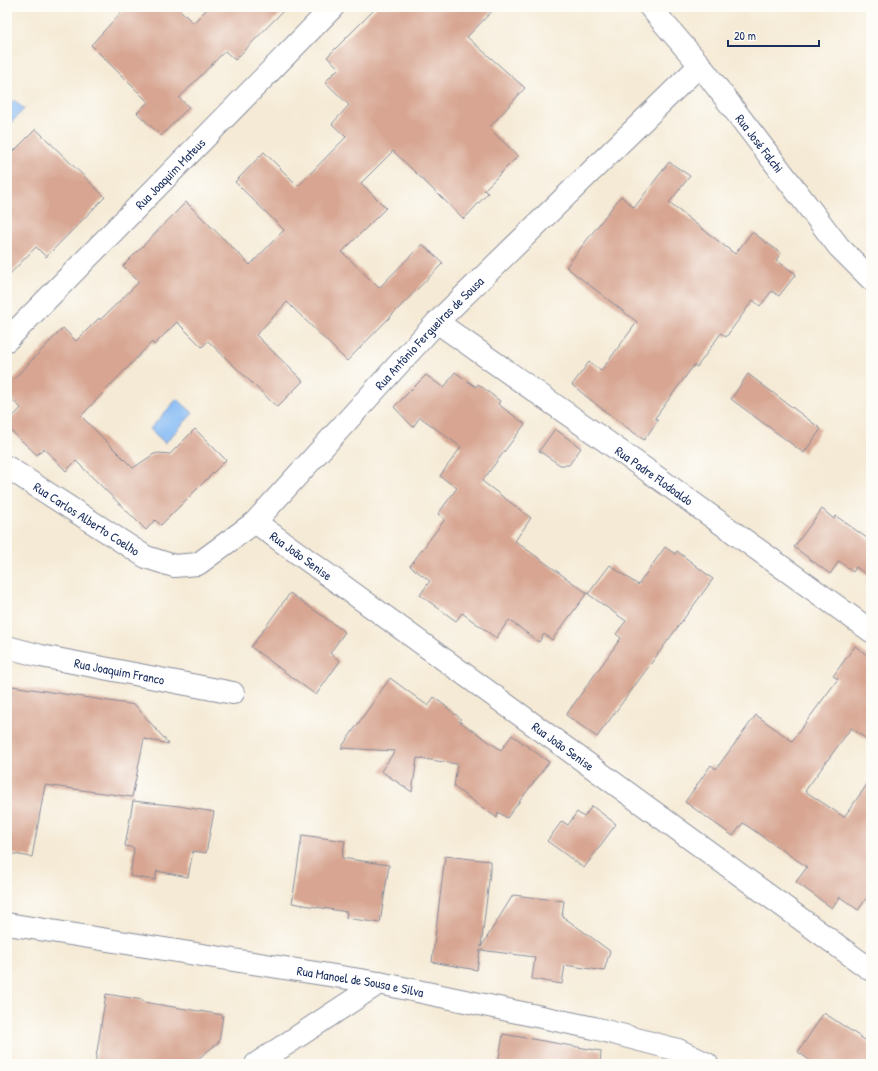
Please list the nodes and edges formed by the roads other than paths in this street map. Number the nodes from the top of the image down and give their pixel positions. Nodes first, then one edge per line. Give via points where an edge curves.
1 (333, 7) edge
2 (650, 7) edge
3 (700, 65) junction
4 (871, 279) edge
5 (437, 322) junction
6 (7, 340) edge
7 (7, 467) edge
8 (255, 522) junction
9 (146, 557) joint
10 (871, 631) edge
11 (7, 646) edge
12 (233, 693) dead end
13 (7, 924) edge
14 (871, 970) edge
15 (379, 984) junction
16 (256, 1064) edge
17 (707, 1064) edge

1 - 6 street, Rua Joaquim Mateus
2 - 3 street, Rua José Falchi
3 - 4 street, Rua José Falchi via 839,247
3 - 5 street, Rua Antônio Fergueiras de Sousa
5 - 8 street, Rua Antônio Fergueiras de Sousa
5 - 10 street, Rua Padre Flodoaldo
7 - 9 street, Rua Carlos Alberto Coelho
8 - 9 street, Rua Antônio Fergueiras de Sousa via 198,564 174,566
8 - 14 street, Rua João Senise
11 - 12 street, Rua Joaquim Franco via 41,656
13 - 15 street, Rua Manoel de Sousa e Silva
15 - 16 street
15 - 17 street, Rua Manoel de Sousa e Silva via 594,1028 678,1050

